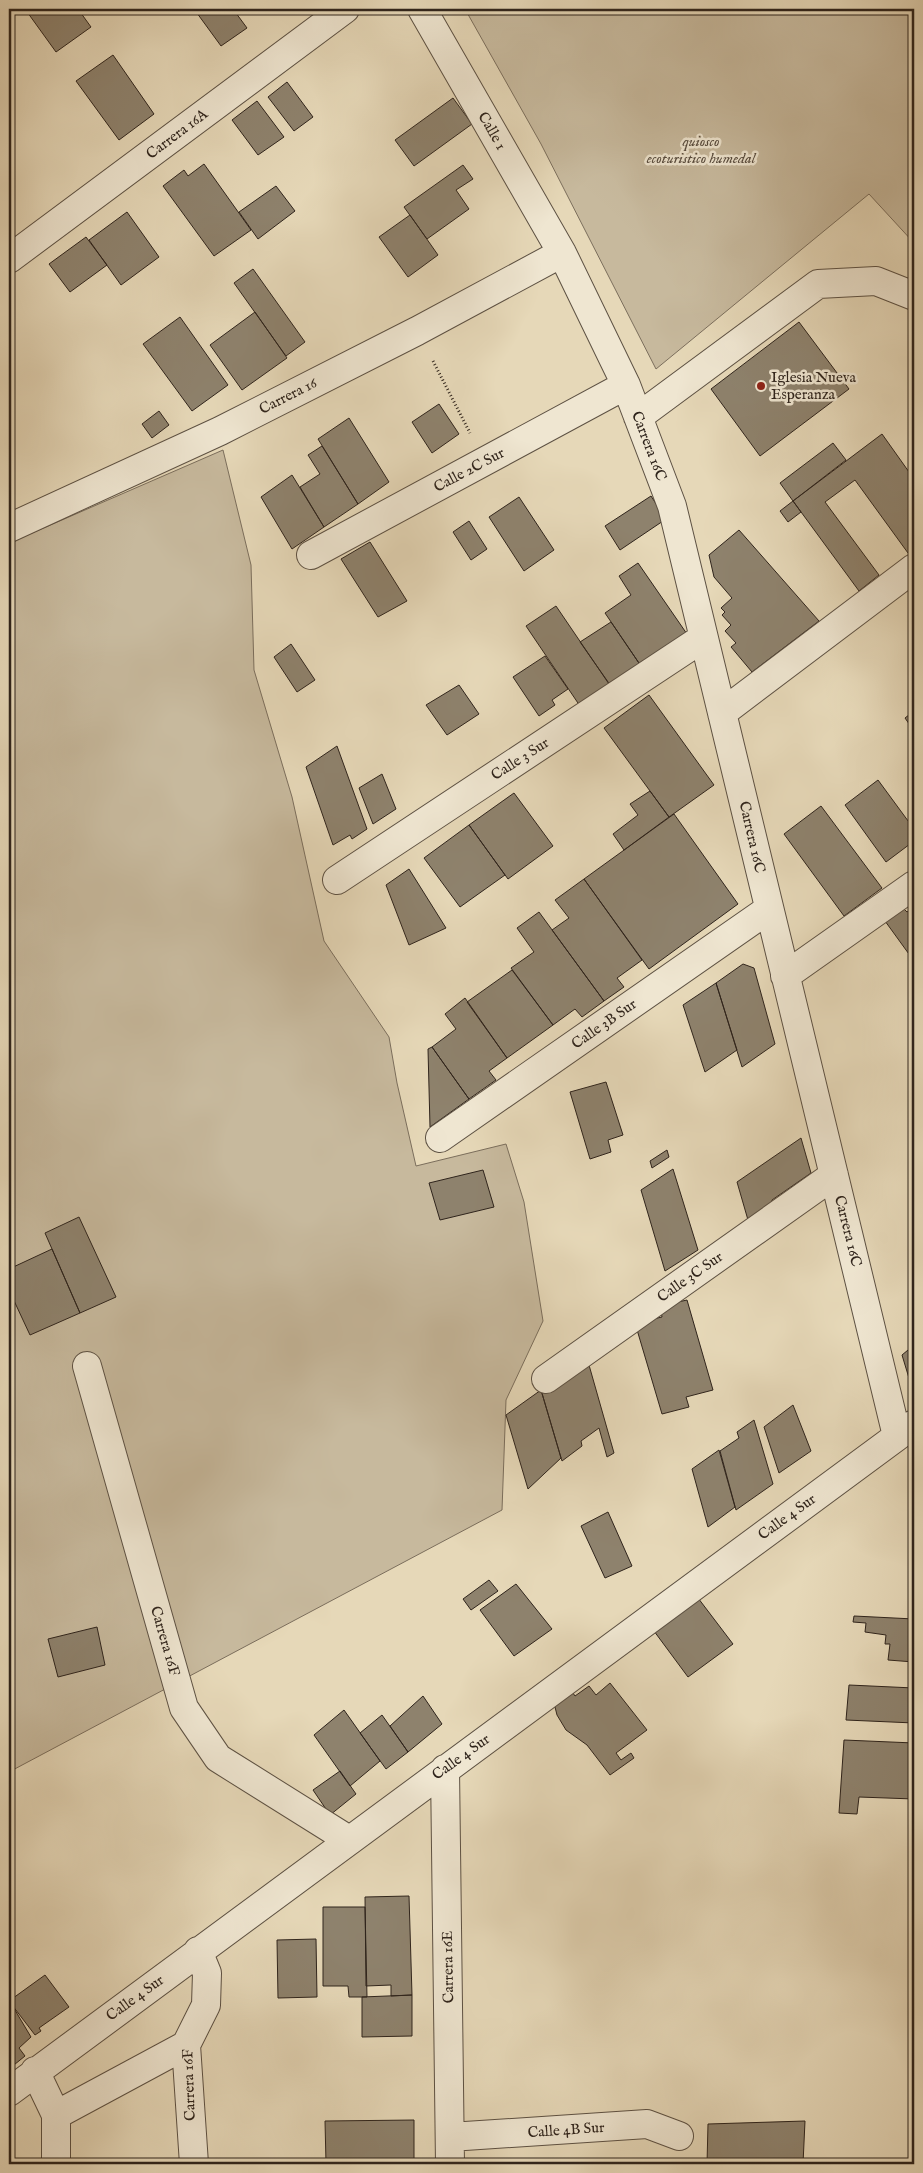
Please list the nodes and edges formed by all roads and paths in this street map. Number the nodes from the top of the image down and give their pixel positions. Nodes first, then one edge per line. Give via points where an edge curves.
1 (345, 9) edge
2 (422, 9) edge
3 (562, 253) junction
4 (9, 259) edge
5 (914, 296) edge
6 (417, 332) junction
7 (626, 384) junction
8 (638, 416) junction
9 (486, 461) junction
10 (9, 528) edge
11 (310, 556) dead end
12 (914, 568) edge
13 (704, 638) junction
14 (722, 713) junction
15 (337, 880) dead end
16 (914, 885) edge
17 (769, 910) junction
18 (785, 976) junction
19 (440, 1138) dead end
20 (834, 1175) junction
21 (87, 1366) dead end
22 (546, 1379) dead end
23 (906, 1430) edge
24 (445, 1769) junction
25 (349, 1840) junction
26 (198, 1951) junction
27 (186, 2045) junction
28 (35, 2071) junction
29 (9, 2092) edge
30 (56, 2115) junction
31 (679, 2136) dead end
32 (450, 2137) junction
33 (56, 2164) edge
34 (194, 2164) edge
35 (450, 2164) edge

1 - 4 street, Carrera 16A
2 - 3 street, Calle 1
3 - 6 street, Carrera 16
3 - 7 street, Carrera 16C
5 - 8 street via 876,281 818,284
6 - 9 path
6 - 10 street, Carrera 16 via 220,430
7 - 8 street, Carrera 16C
7 - 9 street, Calle 2C Sur
8 - 13 street, Carrera 16C via 672,506
9 - 11 street, Calle 2C Sur
12 - 14 street
13 - 14 street, Carrera 16C
13 - 15 street, Calle 3 Sur
14 - 17 street, Carrera 16C
16 - 18 street
17 - 18 street, Carrera 16C
17 - 19 street, Calle 3B Sur
18 - 20 street, Carrera 16C
20 - 22 street, Calle 3C Sur
20 - 23 street, Carrera 16C
21 - 25 street, Carrera 16F via 184,1708 218,1758
23 - 24 street, Calle 4 Sur
24 - 25 street, Calle 4 Sur
24 - 32 street, Carrera 16E
25 - 26 street, Calle 4 Sur
26 - 27 street, Carrera 16F via 207,1973 206,2005
26 - 28 street, Calle 4 Sur
27 - 30 street
27 - 34 street, Carrera 16F
28 - 29 street, Calle 4 Sur
28 - 30 street
30 - 33 street
31 - 32 street, Calle 4B Sur via 647,2124
32 - 35 street, Carrera 16E

